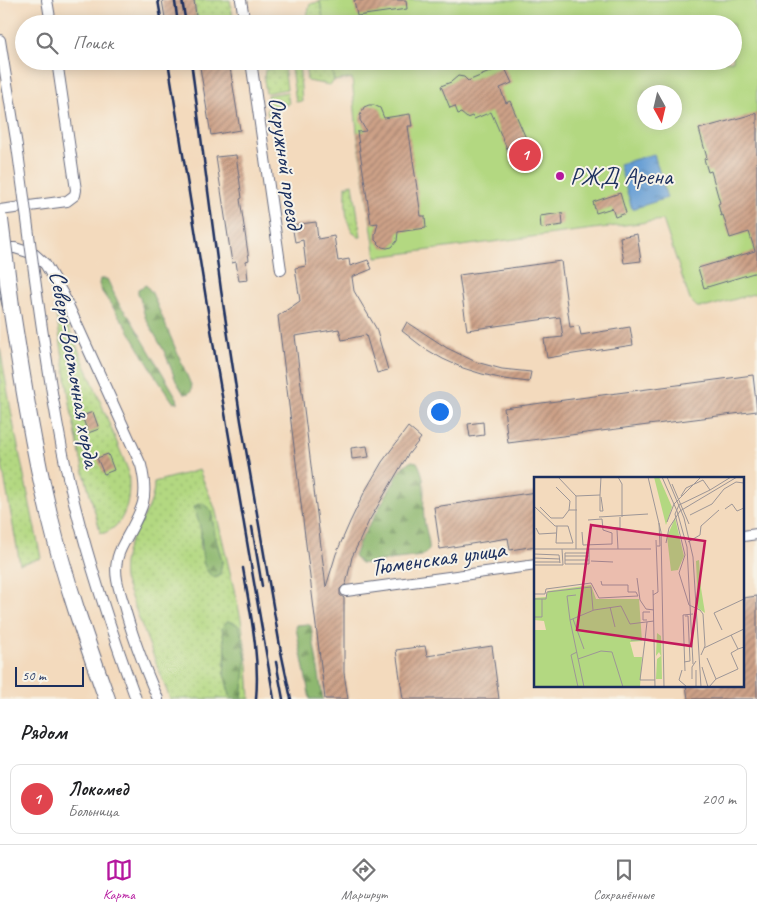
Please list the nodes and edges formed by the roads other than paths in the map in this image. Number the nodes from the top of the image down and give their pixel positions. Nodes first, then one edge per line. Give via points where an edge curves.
1 (47, 0) edge
2 (242, 0) edge
3 (50, 15) edge
4 (244, 15) edge
5 (0, 40) edge
6 (59, 70) edge
7 (252, 70) edge
8 (0, 210) edge
9 (0, 220) edge
10 (0, 248) edge
11 (0, 266) edge
12 (281, 270) dead end
13 (11, 306) junction
14 (757, 534) edge
15 (744, 536) edge
16 (534, 565) edge
17 (346, 591) dead end
18 (107, 699) edge
19 (136, 699) edge
20 (158, 699) edge

1 - 3 street
2 - 4 street
5 - 19 street, Северо-Восточная хорда, bridge via 63,450 95,577
6 - 8 street via 69,130 75,195 67,201
7 - 12 street, Окружной проезд
9 - 13 main road, bridge
10 - 20 street via 15,248 34,254 45,264 63,294 141,465 145,483 142,506 119,553 116,570 140,658
11 - 13 main road, bridge
13 - 18 main road via 35,453 51,520 67,581
14 - 15 street
16 - 17 street, Тюменская улица

